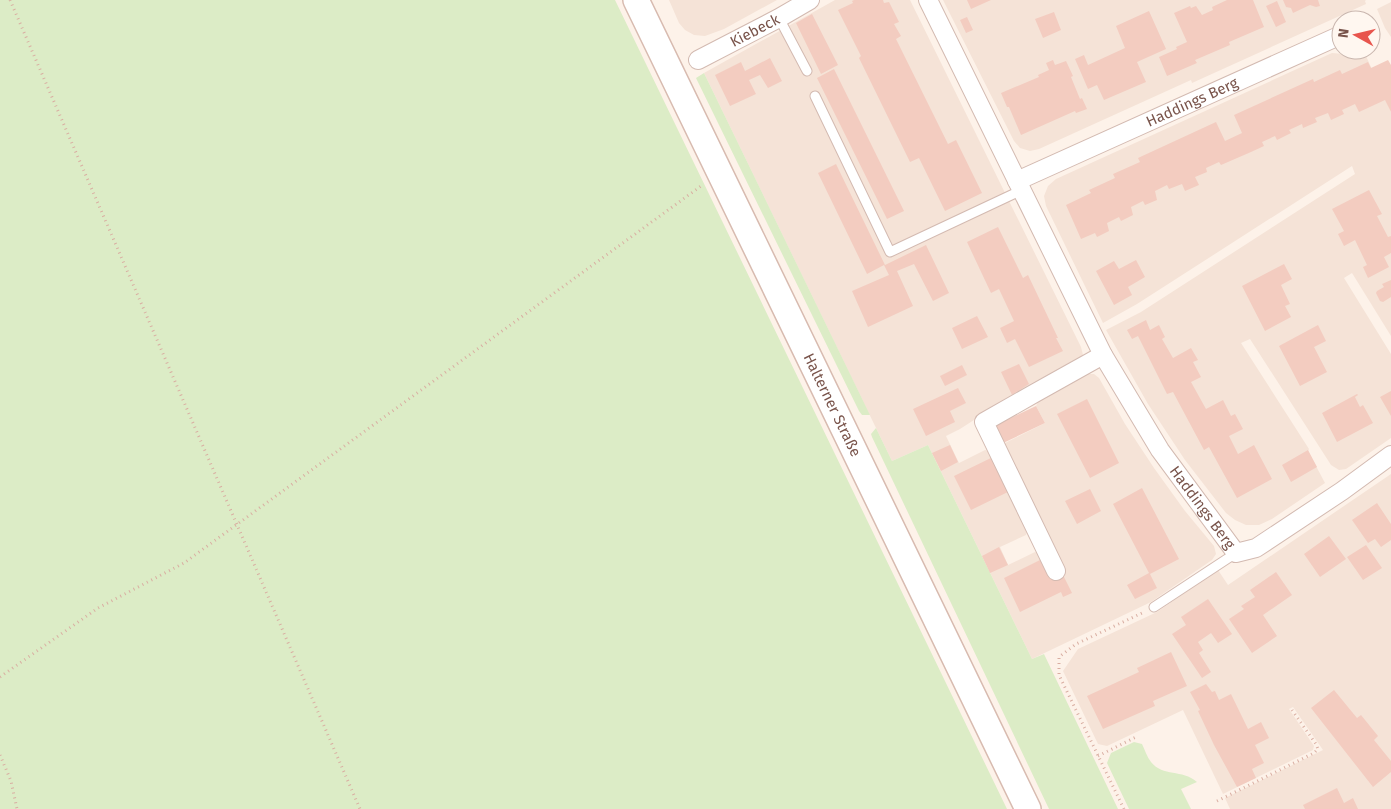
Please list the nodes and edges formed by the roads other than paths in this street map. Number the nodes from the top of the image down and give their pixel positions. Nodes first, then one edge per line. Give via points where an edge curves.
1 (636, 0) edge
2 (810, 0) edge
3 (928, 0) edge
4 (779, 18) junction
5 (1331, 40) edge
6 (698, 60) dead end
7 (807, 71) dead end
8 (815, 96) dead end
9 (1019, 186) junction
10 (1103, 355) junction
11 (1391, 455) edge
12 (1236, 553) junction
13 (1056, 571) dead end
14 (1154, 608) road end
15 (1028, 809) edge

1 - 15 main road, Halterner Straße
2 - 4 street, Kiebeck
3 - 9 street, Haddings Berg
4 - 6 street, Kiebeck
4 - 7 lane
5 - 9 street, Haddings Berg
8 - 9 lane via 890,252
9 - 10 street, Haddings Berg
10 - 12 street, Haddings Berg via 1160,450
10 - 13 street via 984,422
11 - 12 street, Haddings Berg via 1256,548
12 - 14 lane

